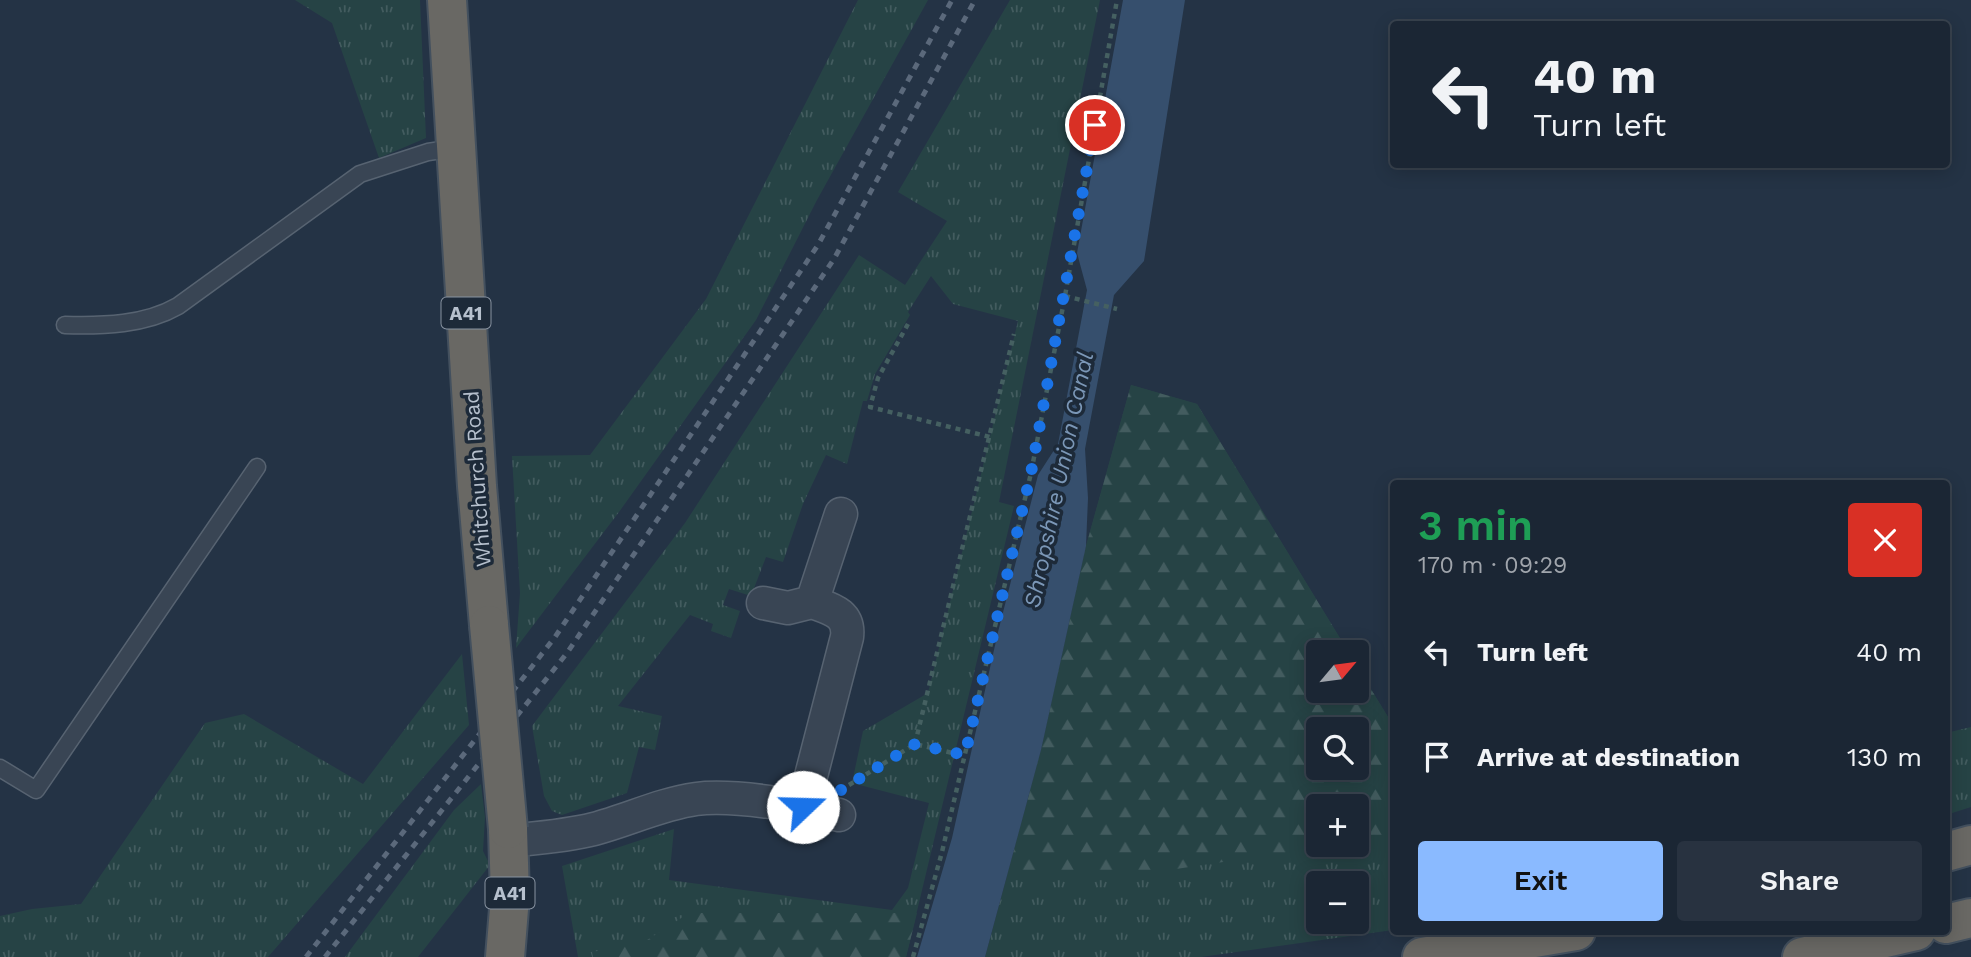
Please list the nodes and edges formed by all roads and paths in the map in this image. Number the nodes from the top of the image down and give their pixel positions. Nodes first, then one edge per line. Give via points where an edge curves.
1 (447, 0) edge
2 (1117, 0) edge
3 (456, 148) junction
4 (1065, 296) junction
5 (1117, 309) dead end
6 (908, 324) dead end
7 (65, 325) dead end
8 (1014, 334) dead end
9 (990, 436) junction
10 (257, 467) dead end
11 (841, 514) dead end
12 (812, 602) junction
13 (763, 603) dead end
14 (915, 744) junction
15 (965, 755) junction
16 (0, 768) edge
17 (818, 810) junction
18 (509, 835) junction
19 (1971, 845) edge
20 (1950, 851) edge
21 (1971, 918) edge
22 (1950, 923) edge
23 (1552, 935) edge
24 (1898, 935) edge
25 (505, 957) edge
26 (913, 957) edge
27 (1422, 957) edge
28 (1802, 957) edge

1 - 3 highway, Whitchurch Road / A41
2 - 4 path
3 - 7 lane via 360,174 160,316 96,326
3 - 18 highway, Whitchurch Road / A41, bridge via 477,486
4 - 5 path
4 - 15 path via 1031,473
6 - 9 path via 878,378 870,407
8 - 9 path
9 - 14 path
10 - 16 lane via 36,790
11 - 12 street
12 - 13 street via 788,608
12 - 17 street via 841,614 848,628
14 - 15 path
14 - 17 path
15 - 26 path
17 - 18 street via 699,799 558,837
18 - 25 highway, Whitchurch Road / A41
19 - 20 highway
21 - 22 highway
23 - 27 highway
24 - 28 highway

